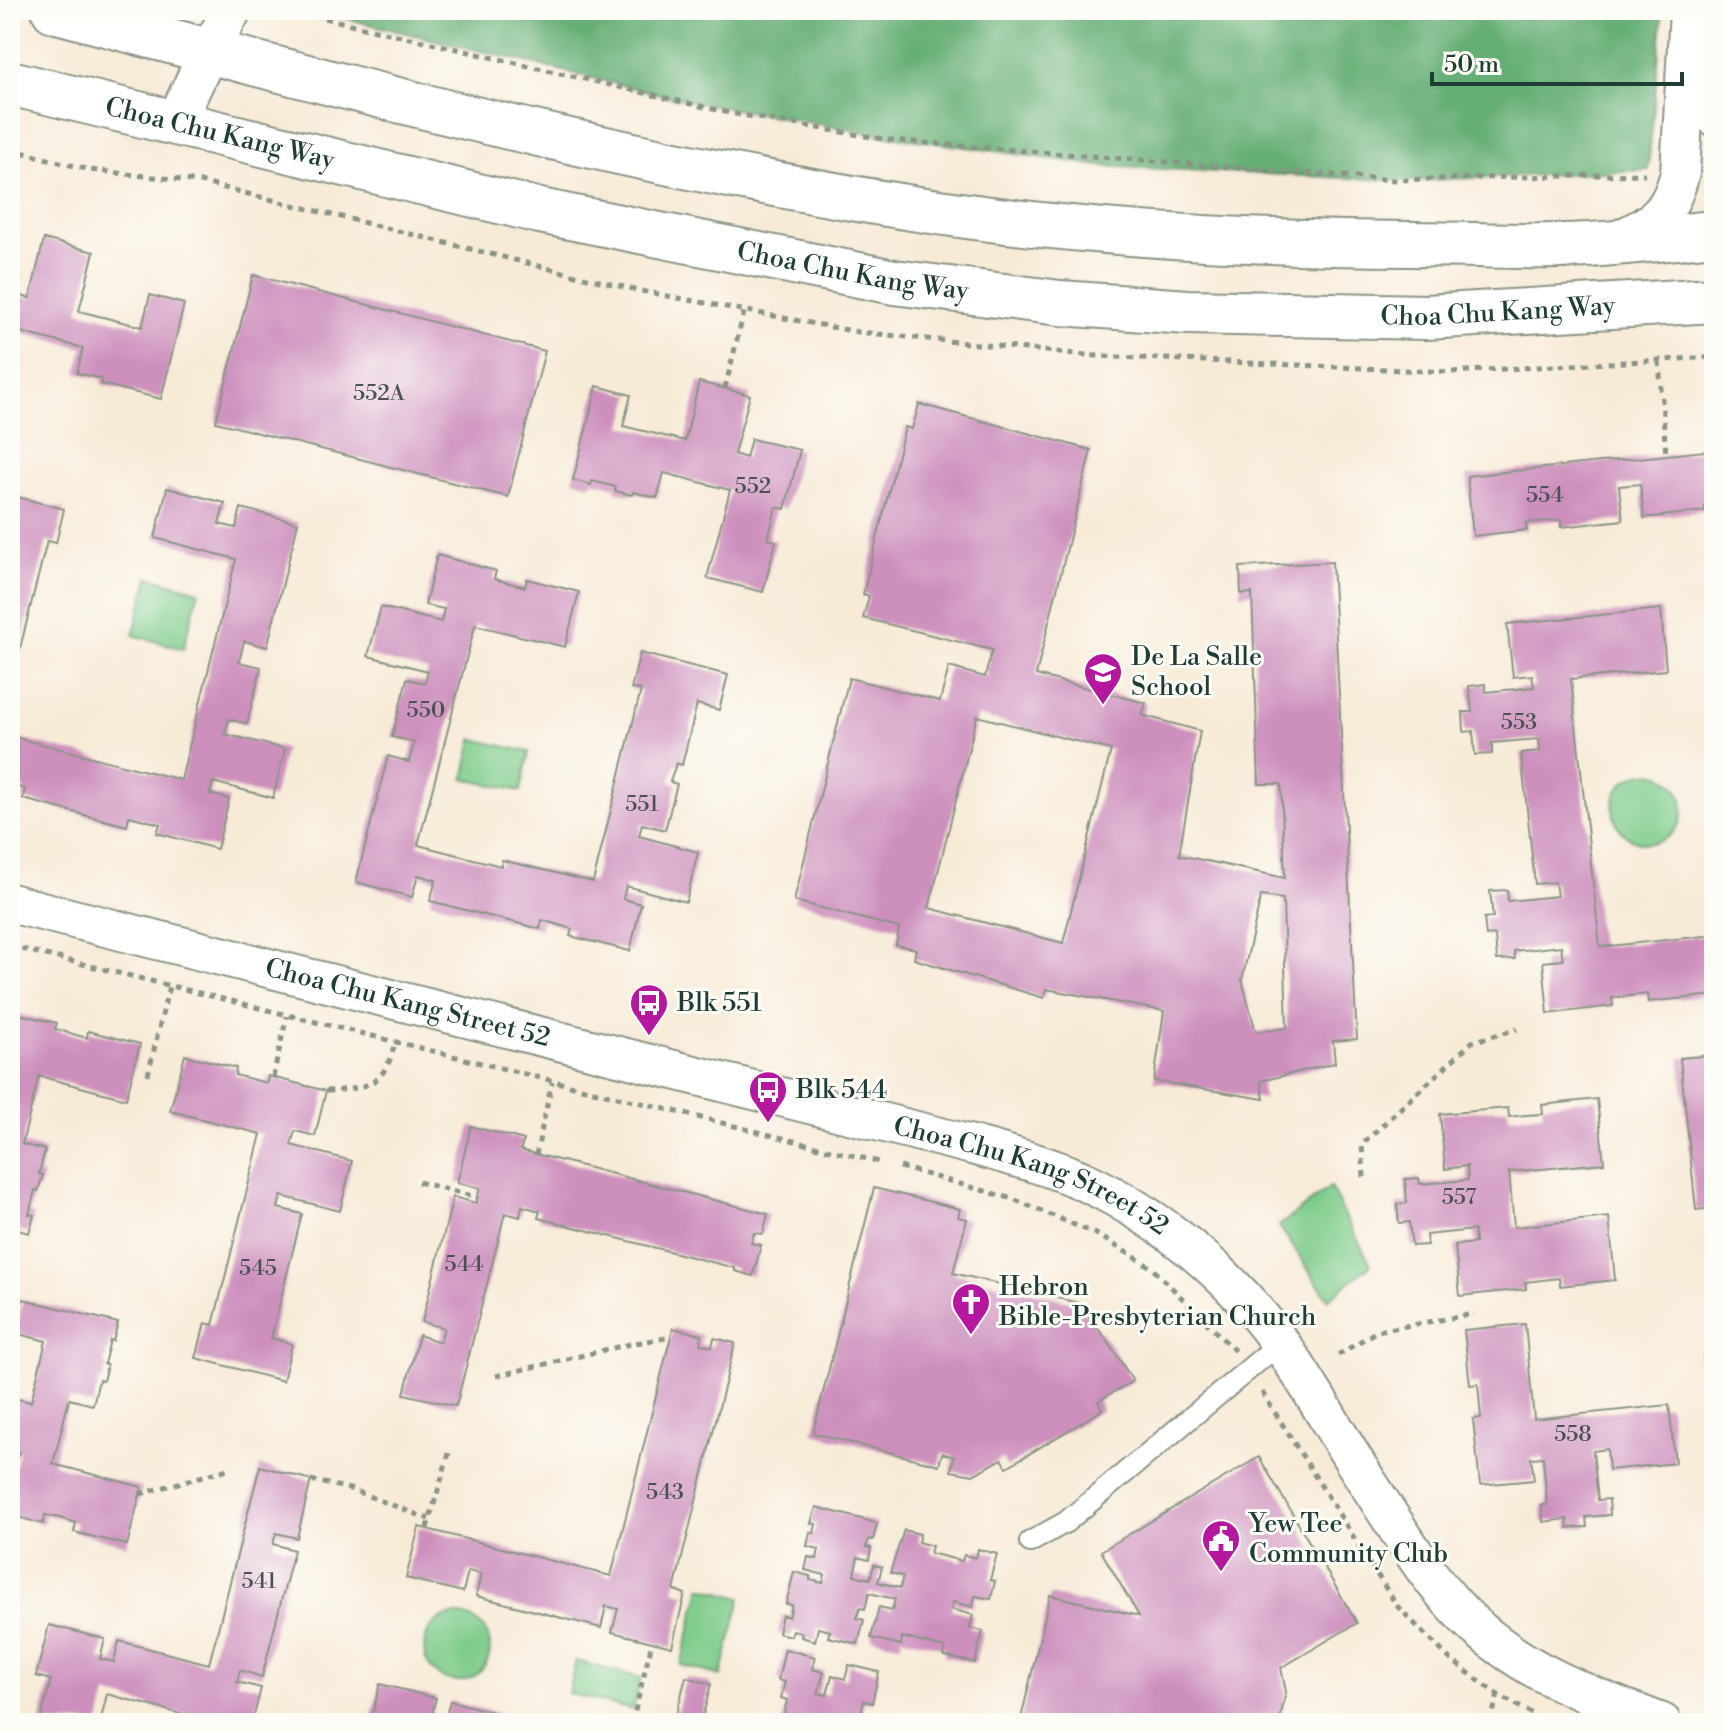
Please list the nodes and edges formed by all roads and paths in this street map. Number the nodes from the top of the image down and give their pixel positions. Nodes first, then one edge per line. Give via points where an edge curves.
1 (54, 10) edge
2 (232, 10) edge
3 (290, 10) edge
4 (1688, 17) edge
5 (209, 51) junction
6 (10, 83) edge
7 (1714, 116) edge
8 (176, 121) junction
9 (1680, 173) junction
10 (1714, 233) edge
11 (1613, 242) junction
12 (1714, 300) edge
13 (744, 312) dead end
14 (1659, 361) dead end
15 (725, 388) dead end
16 (1666, 455) dead end
17 (10, 903) edge
18 (10, 946) edge
19 (169, 986) junction
20 (287, 1016) junction
21 (1517, 1029) dead end
22 (395, 1043) junction
23 (148, 1075) dead end
24 (273, 1077) dead end
25 (552, 1082) junction
26 (326, 1091) dead end
27 (536, 1155) dead end
28 (1364, 1177) dead end
29 (418, 1182) dead end
30 (477, 1197) dead end
31 (1474, 1314) dead end
32 (671, 1337) dead end
33 (1280, 1343) junction
34 (1338, 1355) dead end
35 (1248, 1368) junction
36 (496, 1376) dead end
37 (449, 1453) dead end
38 (228, 1469) dead end
39 (311, 1480) dead end
40 (140, 1494) dead end
41 (429, 1519) junction
42 (427, 1528) dead end
43 (1030, 1542) dead end
44 (652, 1642) dead end
45 (1498, 1695) junction
46 (632, 1723) edge
47 (1490, 1723) edge
48 (1549, 1723) edge
49 (1662, 1723) edge

1 - 5 main road
2 - 5 street
3 - 9 path via 730,113 889,140 1394,180
4 - 7 street
4 - 9 street
5 - 8 street
5 - 11 main road via 556,137 774,184 917,208 1124,234 1316,243
6 - 8 main road, Choa Chu Kang Way
8 - 12 main road, Choa Chu Kang Way via 585,220 894,282 1060,303 1188,312 1426,317
9 - 11 street via 1666,212
10 - 11 main road
13 - 15 path
14 - 16 path
17 - 33 street, Choa Chu Kang Street 52 via 1026,1160 1092,1185 1173,1234 1226,1281
18 - 19 path
19 - 20 path
19 - 23 path
20 - 22 path
20 - 24 path
21 - 28 path via 1472,1042 1362,1144
22 - 25 path
22 - 26 path via 391,1061 379,1077 359,1090
25 - 27 path
25 - 35 path via 889,1164 1055,1216 1151,1267
29 - 30 path
31 - 34 path via 1377,1331
32 - 36 path
33 - 35 lane
33 - 49 street, Choa Chu Kang Street 52 via 1422,1566 1475,1626 1566,1686
35 - 43 lane via 1066,1522
35 - 45 path via 1397,1606 1450,1659
37 - 41 path
38 - 40 path
39 - 41 path
41 - 42 path
44 - 46 path
45 - 47 path
45 - 48 path

